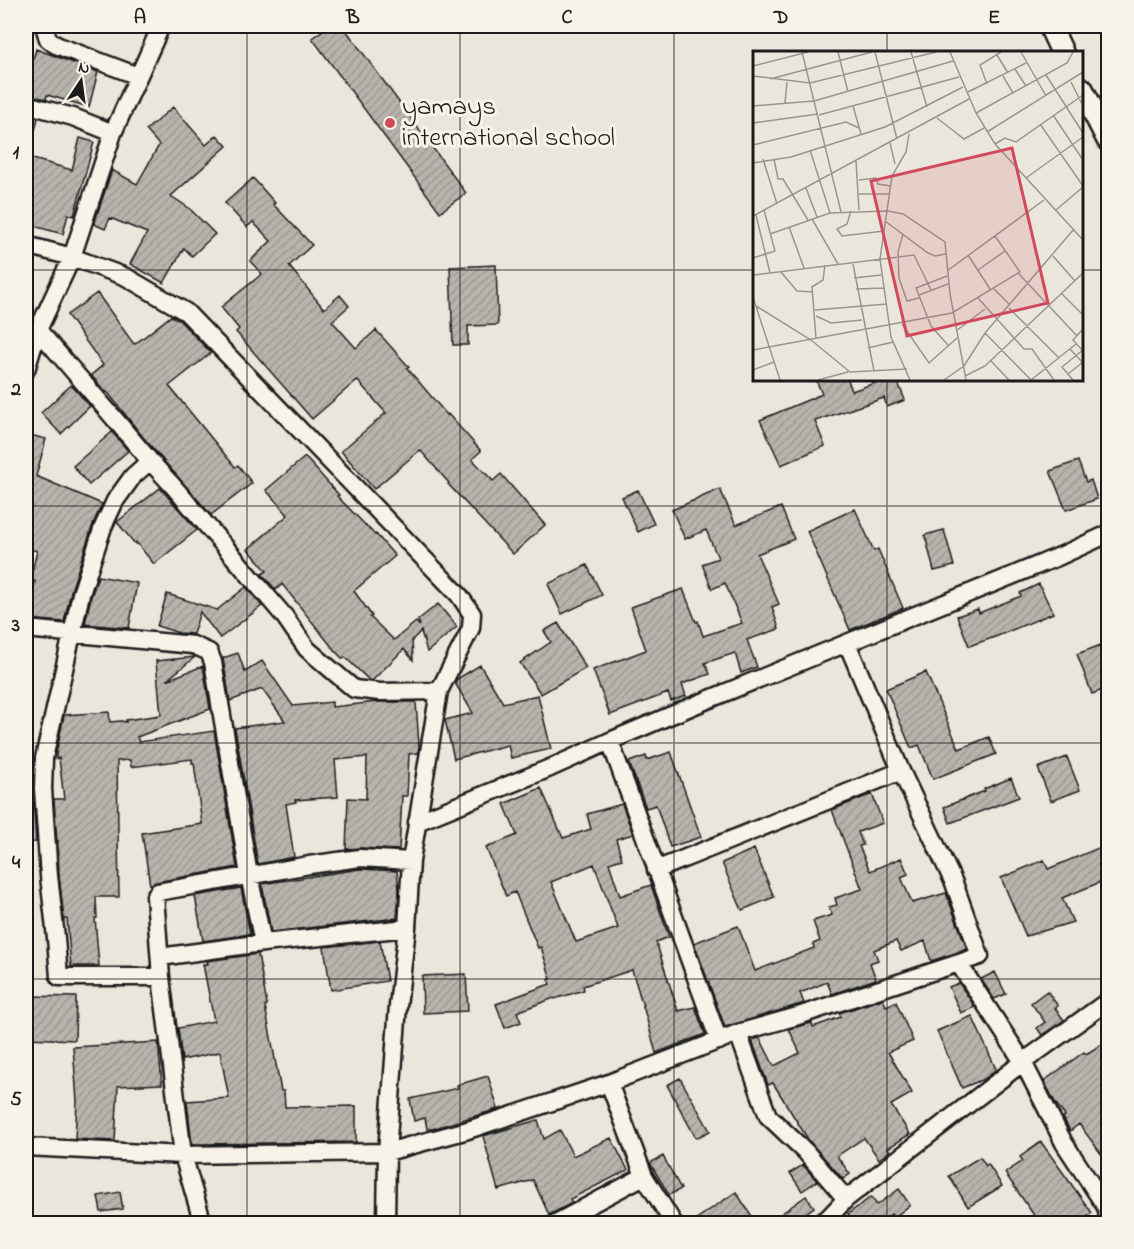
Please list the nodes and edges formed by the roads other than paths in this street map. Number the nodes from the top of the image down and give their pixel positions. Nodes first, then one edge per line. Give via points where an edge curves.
1 (44, 26) edge
2 (161, 26) edge
3 (1050, 26) edge
4 (1062, 51) edge
5 (138, 76) junction
6 (1083, 91) edge
7 (26, 104) edge
8 (113, 133) junction
9 (1108, 140) edge
10 (26, 245) edge
11 (72, 256) junction
12 (38, 330) junction
13 (26, 370) edge
14 (150, 461) junction
15 (1108, 534) edge
16 (26, 629) edge
17 (72, 635) junction
18 (848, 643) junction
19 (439, 691) junction
20 (610, 741) junction
21 (901, 771) junction
22 (417, 822) junction
23 (411, 861) junction
24 (656, 870) junction
25 (249, 875) junction
26 (407, 928) junction
27 (263, 943) junction
28 (160, 957) junction
29 (960, 964) junction
30 (161, 977) junction
31 (1108, 1001) edge
32 (738, 1033) junction
33 (719, 1041) junction
34 (1023, 1062) junction
35 (609, 1083) junction
36 (26, 1147) edge
37 (387, 1152) junction
38 (183, 1155) junction
39 (644, 1176) junction
40 (846, 1199) junction
41 (1108, 1216) edge
42 (826, 1222) edge
43 (203, 1224) edge
44 (386, 1224) edge
45 (554, 1224) edge
46 (674, 1224) edge

1 - 5 street via 48,39 56,45
2 - 5 street
3 - 4 main road
5 - 8 street
6 - 9 main road
7 - 8 street
8 - 11 street
10 - 11 street
11 - 12 street
11 - 19 street via 126,277 186,312 459,595 472,614 471,628
12 - 13 street
12 - 14 street
14 - 17 street via 114,501 81,594
14 - 19 street via 285,617 307,649 354,689
15 - 18 street
16 - 17 street
17 - 25 street via 193,645 208,652 213,662
17 - 30 street via 44,758 58,975
18 - 20 street
18 - 21 street
19 - 22 street
20 - 22 street
20 - 24 street
21 - 24 street
21 - 29 street via 954,883 980,956
22 - 23 street
23 - 25 street via 360,858
23 - 26 street
24 - 33 street
25 - 27 street
25 - 28 street via 158,892 155,901
26 - 27 street
26 - 37 street
27 - 28 street
28 - 30 street
29 - 32 street
29 - 34 street
30 - 38 street
31 - 34 street
32 - 33 street
32 - 40 street via 768,1116
33 - 35 street
34 - 40 street
34 - 41 street via 1064,1143
35 - 37 street via 468,1130
35 - 39 street
36 - 38 street
37 - 38 street
37 - 44 street
38 - 43 street
39 - 45 street
39 - 46 street
40 - 42 street

